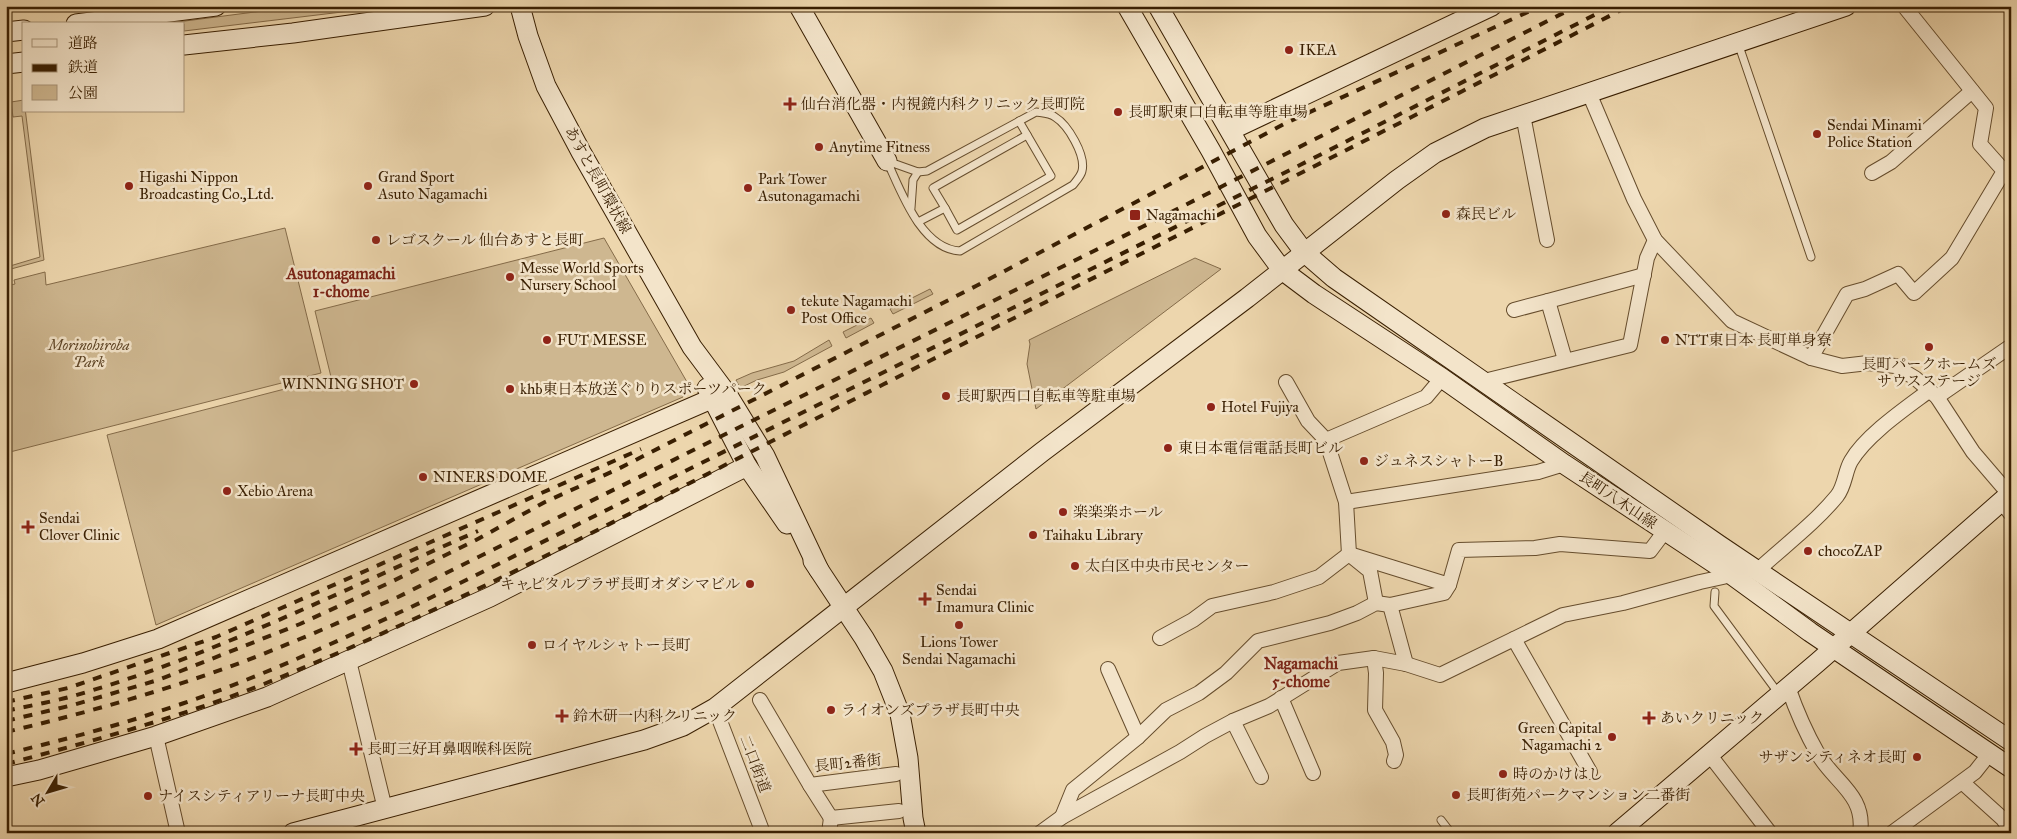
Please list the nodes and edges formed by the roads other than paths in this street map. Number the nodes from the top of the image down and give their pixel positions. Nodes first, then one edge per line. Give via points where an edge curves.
1 (216, 6) edge
2 (485, 6) edge
3 (520, 6) edge
4 (799, 6) edge
5 (1127, 6) edge
6 (1158, 6) edge
7 (1492, 6) edge
8 (1846, 6) edge
9 (1904, 6) edge
10 (92, 22) edge
11 (22, 30) edge
12 (6, 32) edge
13 (1738, 43) junction
14 (185, 45) edge
15 (22, 62) edge
16 (6, 64) edge
17 (1972, 91) junction
18 (1589, 93) junction
19 (1523, 116) junction
20 (1019, 121) junction
21 (1231, 130) junction
22 (1027, 135) junction
23 (887, 161) junction
24 (918, 172) junction
25 (1872, 173) dead end
26 (911, 208) junction
27 (945, 208) junction
28 (918, 222) junction
29 (1547, 240) dead end
30 (1655, 240) junction
31 (1304, 252) junction
32 (1811, 257) dead end
33 (1282, 270) junction
34 (1644, 274) junction
35 (1548, 301) junction
36 (1514, 310) dead end
37 (2011, 346) edge
38 (1811, 358) junction
39 (1565, 360) junction
40 (1442, 378) junction
41 (1484, 381) junction
42 (1286, 382) dead end
43 (1934, 393) junction
44 (719, 396) junction
45 (1326, 440) junction
46 (1564, 464) junction
47 (747, 466) junction
48 (2008, 501) edge
49 (1346, 502) junction
50 (1665, 531) junction
51 (1349, 554) junction
52 (819, 570) junction
53 (1756, 571) junction
54 (1732, 575) junction
55 (1449, 586) junction
56 (1715, 592) dead end
57 (1383, 604) junction
58 (844, 607) junction
59 (1850, 634) junction
60 (1160, 638) dead end
61 (1514, 640) junction
62 (1835, 647) junction
63 (1374, 658) junction
64 (349, 661) junction
65 (1406, 664) junction
66 (1108, 669) dead end
67 (6, 683) edge
68 (1783, 691) junction
69 (1281, 698) junction
70 (760, 700) dead end
71 (715, 708) junction
72 (1233, 721) junction
73 (156, 736) junction
74 (1138, 737) junction
75 (2011, 741) edge
76 (1990, 753) junction
77 (1709, 754) junction
78 (1394, 761) dead end
79 (2011, 768) edge
80 (1590, 772) dead end
81 (1313, 773) dead end
82 (896, 774) dead end
83 (6, 777) edge
84 (1261, 777) dead end
85 (1962, 782) junction
86 (810, 785) junction
87 (385, 809) junction
88 (899, 811) dead end
89 (1062, 817) junction
90 (831, 818) junction
91 (1441, 820) dead end
92 (2011, 831) edge
93 (178, 833) edge
94 (293, 833) edge
95 (763, 833) edge
96 (829, 833) edge
97 (916, 833) edge
98 (1040, 833) edge
99 (1451, 833) edge
100 (1617, 833) edge
101 (1770, 833) edge
102 (1860, 833) edge
103 (1892, 833) edge

1 - 10 street
2 - 14 street
3 - 44 street, あすと長町環状線 via 546,86
4 - 23 street
5 - 33 street, 長町八木山線 via 1257,236
6 - 21 street
7 - 21 street
8 - 13 street
9 - 17 street
11 - 12 street
13 - 18 street
13 - 32 lane
15 - 16 street
17 - 25 street via 1891,162
17 - 38 street via 1986,108 1980,144 2004,171 1952,258 1914,293 1898,274 1847,294
18 - 19 street
18 - 30 street
19 - 29 street
19 - 31 street via 1485,128 1436,153
20 - 22 lane
20 - 24 lane via 927,171
20 - 28 lane via 1036,112 1044,113 1054,116 1066,127 1082,159 1082,171 1073,185 960,250 942,247
21 - 31 street via 1270,202
22 - 27 lane via 933,188
22 - 27 lane via 1051,176 957,230
23 - 24 lane
23 - 26 lane
24 - 26 lane via 913,180
26 - 28 lane
27 - 28 lane
30 - 34 street
30 - 38 street via 1732,321
31 - 33 street
31 - 41 street via 1334,278
33 - 40 street, 長町八木山線
33 - 58 street
34 - 35 street
34 - 39 street via 1630,345
35 - 36 street
35 - 39 street
37 - 43 street
38 - 43 street via 1842,366 1868,362 1895,366
39 - 41 street
40 - 45 street via 1426,397
40 - 46 street, 長町八木山線
41 - 53 street
42 - 45 street via 1308,421
43 - 48 street
43 - 53 street via 1888,421 1870,439 1851,460 1840,494 1822,514
44 - 47 street, あすと長町環状線
44 - 52 street, あすと長町環状線 via 766,456
44 - 67 street via 158,639
45 - 49 street
46 - 49 street via 1538,472
46 - 50 street, 長町八木山線
47 - 52 street, あすと長町環状線
47 - 64 street via 496,594
48 - 59 street
49 - 51 street
50 - 54 street, 長町八木山線
50 - 55 street via 1650,551 1560,544 1535,548 1459,550
51 - 55 street
51 - 57 street via 1370,572
51 - 60 street via 1320,577 1212,606
52 - 58 street, あすと長町環状線
53 - 59 street
54 - 61 street via 1563,615
54 - 62 street, 長町八木山線
55 - 57 street via 1444,593
56 - 68 lane via 1714,606
57 - 65 street
57 - 74 street via 1330,623 1258,641 1226,673 1166,710
58 - 71 street
58 - 97 street, あすと長町環状線 via 883,671 900,714
59 - 62 street
59 - 75 street
61 - 65 street via 1440,675
61 - 80 street
62 - 68 street
62 - 76 street, 長町八木山線
63 - 65 street
63 - 69 street via 1338,663
63 - 78 street via 1375,710 1393,742
64 - 73 street via 267,697
64 - 87 street
66 - 74 street
68 - 77 street
68 - 102 street via 1819,756 1858,804 1862,823
69 - 72 street
69 - 81 street
70 - 86 street, 長町2番街
71 - 87 street via 683,726 644,740
71 - 95 street, 二口街道
72 - 84 street
72 - 89 street
73 - 83 street
73 - 93 street
74 - 89 street via 1072,790
76 - 79 street, 長町八木山線
76 - 85 street
77 - 100 street
77 - 101 street
82 - 86 street, 長町2番街
85 - 92 street
85 - 103 street
86 - 90 street
87 - 94 street
88 - 90 street
89 - 98 street
90 - 96 street
91 - 99 lane

